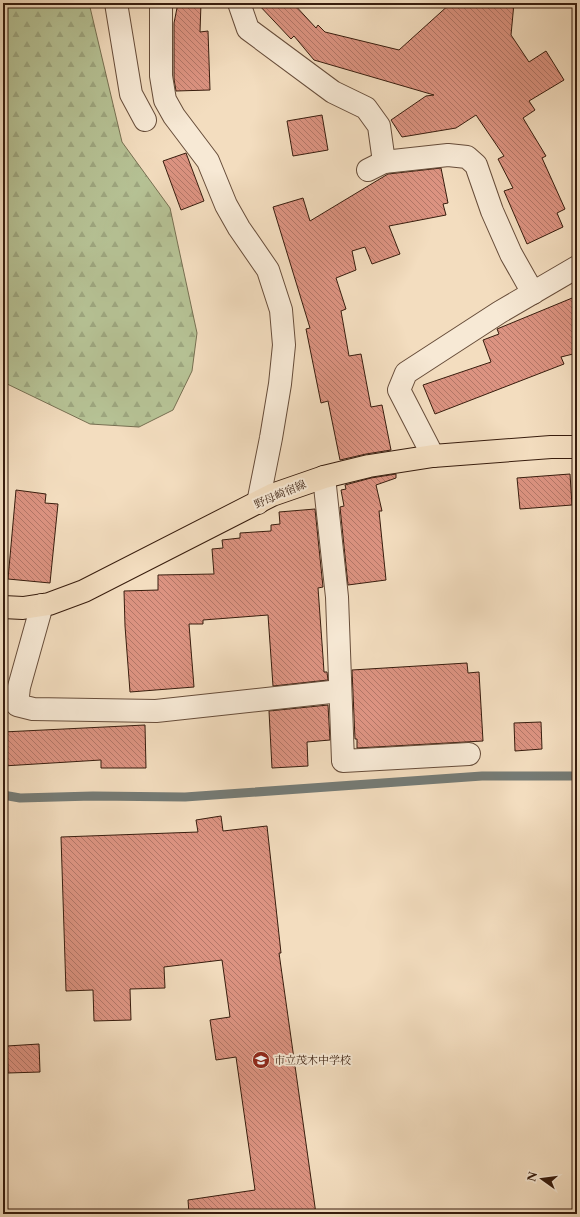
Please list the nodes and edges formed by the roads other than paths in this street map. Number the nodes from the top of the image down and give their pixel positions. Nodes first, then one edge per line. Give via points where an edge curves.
1 (116, 3) edge
2 (239, 3) edge
3 (161, 4) edge
4 (145, 120) dead end
5 (577, 267) edge
6 (533, 293) junction
7 (577, 447) edge
8 (433, 456) junction
9 (324, 477) junction
10 (258, 503) junction
11 (42, 605) junction
12 (3, 607) edge
13 (340, 691) junction
14 (469, 754) dead end

1 - 4 street via 131,94
2 - 6 street via 248,29 334,92 366,108 379,126 376,166 448,155 467,157 476,165 511,254
3 - 10 street via 161,76 165,100 208,162 226,205 268,270 281,310 284,345 280,384
5 - 6 street
6 - 8 street via 406,373 399,390
7 - 8 main road, 野母崎宿線
8 - 9 main road, 野母崎宿線 via 369,466
9 - 10 main road, 野母崎宿線 via 272,495
9 - 13 street via 337,597
10 - 11 main road, 野母崎宿線 via 84,591
11 - 12 main road, 野母崎宿線 via 23,608
11 - 13 street via 19,687 17,705 33,709 156,711
13 - 14 street via 343,761

